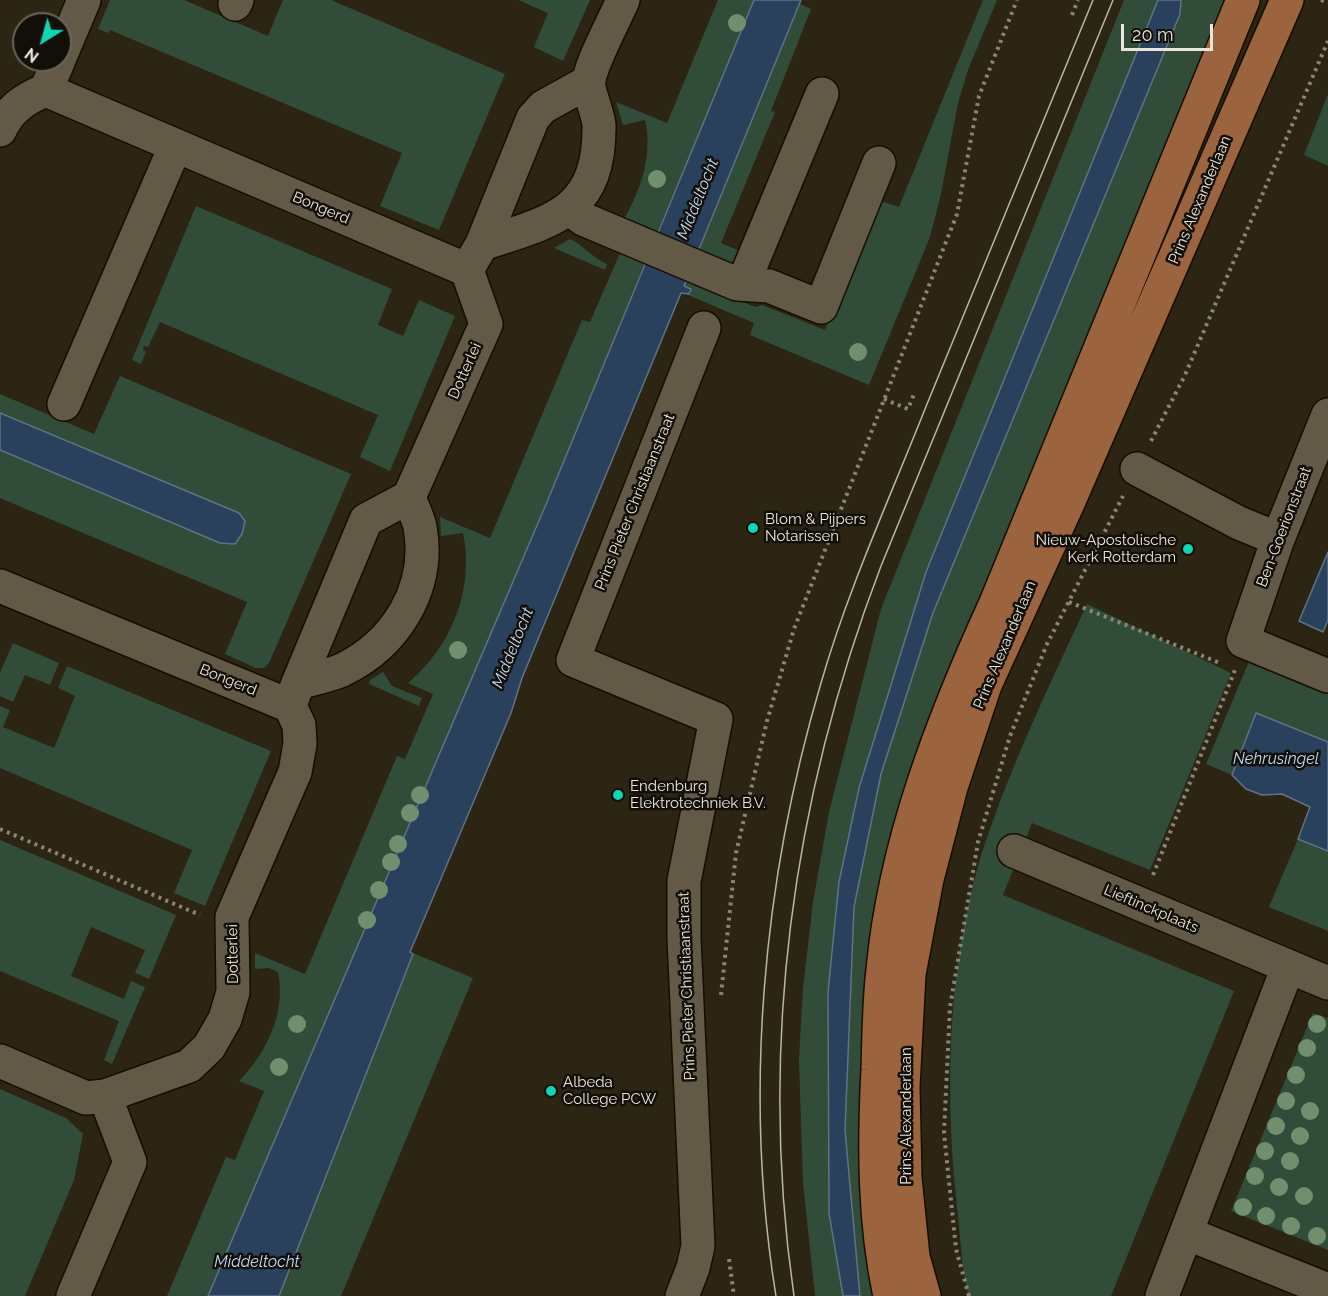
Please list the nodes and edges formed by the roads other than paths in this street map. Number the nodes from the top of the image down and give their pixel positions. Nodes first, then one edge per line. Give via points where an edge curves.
1 (84, 0) edge
2 (623, 0) edge
3 (1243, 0) edge
4 (1287, 0) edge
5 (72, 28) edge
6 (53, 72) edge
7 (588, 82) junction
8 (46, 90) junction
9 (822, 93) dead end
10 (0, 130) edge
11 (175, 147) junction
12 (879, 163) dead end
13 (570, 209) junction
14 (474, 257) junction
15 (743, 284) junction
16 (704, 328) dead end
17 (64, 404) dead end
18 (1328, 415) edge
19 (1137, 469) road end
20 (409, 497) junction
21 (1278, 539) junction
22 (0, 586) edge
23 (1328, 676) edge
24 (294, 695) junction
25 (1014, 851) dead end
26 (1288, 967) junction
27 (1328, 982) edge
28 (0, 1061) edge
29 (105, 1096) junction
30 (1186, 1233) junction
31 (1328, 1290) edge
32 (73, 1296) edge
33 (682, 1296) edge
34 (890, 1296) edge
35 (924, 1296) edge
36 (1162, 1296) edge

1 - 5 street
2 - 7 street
3 - 34 main road, Prins Alexanderlaan via 996,603 959,683 925,779 900,873 883,969 874,1183
4 - 35 main road, Prins Alexanderlaan via 985,685 951,787 927,879 909,974 903,1087 904,1178 913,1257
6 - 8 street
7 - 13 street via 599,120 599,154 589,185
7 - 14 street via 543,107 533,118
8 - 10 street via 24,99
8 - 11 street, Bongerd
9 - 15 street
11 - 14 street, Bongerd
11 - 17 street
12 - 15 street via 821,306 769,286
13 - 14 street
13 - 15 street via 583,219
14 - 20 street, Dotterlei via 486,324
16 - 33 street, Prins Pieter Christiaanstraat via 573,660 716,719 684,880 698,1246
18 - 21 street, Ben-Goerionstraat
19 - 21 street via 1239,524
20 - 24 street via 366,520
20 - 24 street via 420,528 420,568 412,601 392,634 368,654
21 - 23 street, Ben-Goerionstraat via 1239,655
22 - 24 street, Bongerd
24 - 29 street, Dotterlei via 300,744 295,772 232,917 233,992 225,1018 209,1047 189,1066
25 - 26 street, Lieftinckplaats
26 - 27 street, Lieftinckplaats
26 - 30 street
28 - 29 street, Dotterlei via 86,1098
29 - 32 street via 129,1162
30 - 31 street
30 - 36 street

